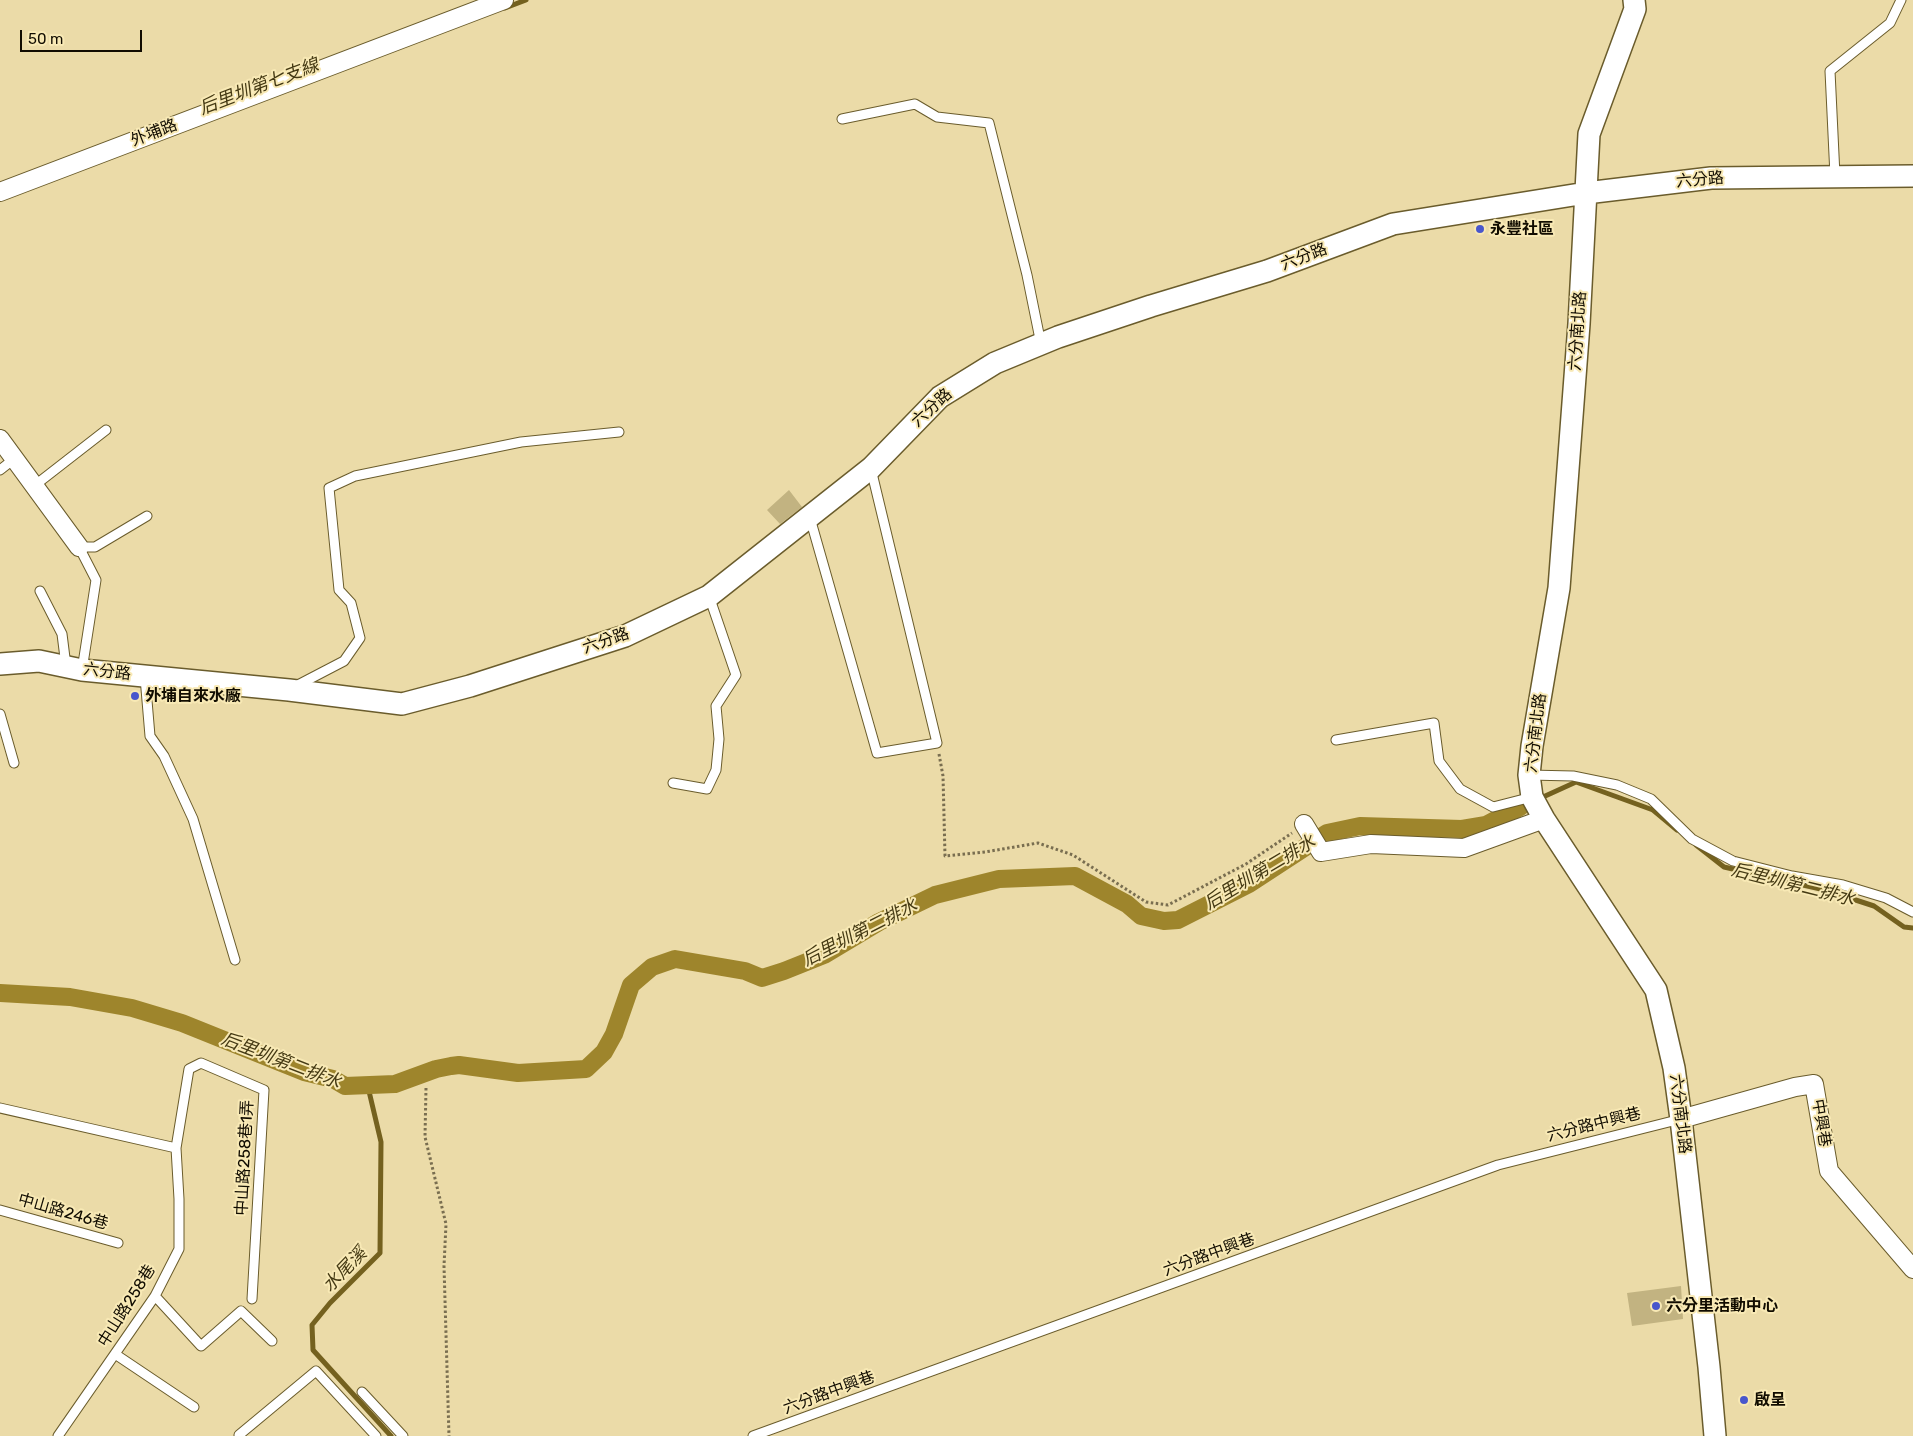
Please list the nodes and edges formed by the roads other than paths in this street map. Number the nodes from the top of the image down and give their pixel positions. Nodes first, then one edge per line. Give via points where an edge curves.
1 (504, 0) edge
2 (1901, 0) edge
3 (1638, 3) edge
4 (842, 119) dead end
5 (1913, 176) edge
6 (1835, 177) junction
7 (0, 192) edge
8 (1586, 193) junction
9 (1041, 344) junction
10 (106, 430) dead end
11 (619, 432) dead end
12 (0, 439) edge
13 (14, 459) junction
14 (871, 468) junction
15 (0, 470) edge
16 (34, 486) junction
17 (146, 516) dead end
18 (810, 518) junction
19 (79, 547) junction
20 (40, 591) dead end
21 (709, 596) junction
22 (0, 664) edge
23 (74, 668) junction
24 (145, 676) junction
25 (289, 690) junction
26 (0, 714) edge
27 (1336, 740) dead end
28 (14, 763) dead end
29 (1530, 775) junction
30 (673, 783) dead end
31 (1532, 797) junction
32 (1544, 819) junction
33 (1304, 824) road end
34 (1913, 912) edge
35 (235, 960) dead end
36 (0, 1108) edge
37 (1681, 1119) junction
38 (176, 1148) junction
39 (0, 1210) edge
40 (118, 1243) dead end
41 (1913, 1269) edge
42 (155, 1296) junction
43 (252, 1299) dead end
44 (272, 1341) dead end
45 (115, 1354) junction
46 (362, 1392) dead end
47 (194, 1407) dead end
48 (240, 1435) edge
49 (58, 1436) edge
50 (376, 1436) edge
51 (403, 1436) edge
52 (753, 1436) edge
53 (1715, 1436) edge

1 - 7 street, 外埔路
2 - 6 lane via 1890,23 1830,71
3 - 8 street, 六分南北路 via 1589,134
4 - 9 lane via 915,104 937,117 989,123 1028,275
5 - 6 street, 六分路
6 - 8 street, 六分路 via 1711,178
8 - 9 street, 六分路 via 1393,224 1267,271
8 - 29 street, 六分南北路 via 1559,588
9 - 14 street, 六分路 via 995,363 940,396
10 - 16 lane
11 - 25 lane via 521,442 355,476 329,488 339,590 350,603 360,638 344,661
12 - 13 street
13 - 15 lane
13 - 16 street
14 - 18 street, 六分路
14 - 18 lane via 937,743 876,753
16 - 19 street
17 - 19 lane via 95,546
18 - 21 street, 六分路
19 - 23 lane via 96,580
20 - 23 lane via 62,634
21 - 25 street, 六分路 via 624,636 470,686 402,704
21 - 30 lane via 736,674 716,706 719,738 716,770 707,789
22 - 23 street, 六分路 via 38,661
23 - 24 street, 六分路
24 - 25 street, 六分路
24 - 35 lane via 150,736 164,756 193,819
26 - 28 lane
27 - 31 lane via 1434,723 1439,761 1460,789 1493,807
29 - 31 street, 六分南北路
29 - 34 lane via 1573,776 1617,785 1651,799 1692,840 1733,861 1843,885 1886,898
31 - 32 street, 六分南北路
32 - 33 street via 1464,848 1371,844 1321,852
32 - 37 street, 六分南北路 via 1656,990 1674,1068
36 - 38 lane
37 - 41 street, 中興巷 via 1814,1084 1829,1171
37 - 52 lane, 六分路中興巷 via 1498,1165
37 - 53 street, 六分南北路
38 - 42 lane, 中山路258巷 via 179,1249
38 - 43 lane, 中山路258巷1弄 via 189,1069 201,1063 264,1090
39 - 40 lane, 中山路246巷
42 - 44 lane via 201,1346 241,1311
42 - 45 lane, 中山路258巷
45 - 47 lane
45 - 49 lane, 中山路258巷
46 - 51 lane
48 - 50 lane via 316,1371

